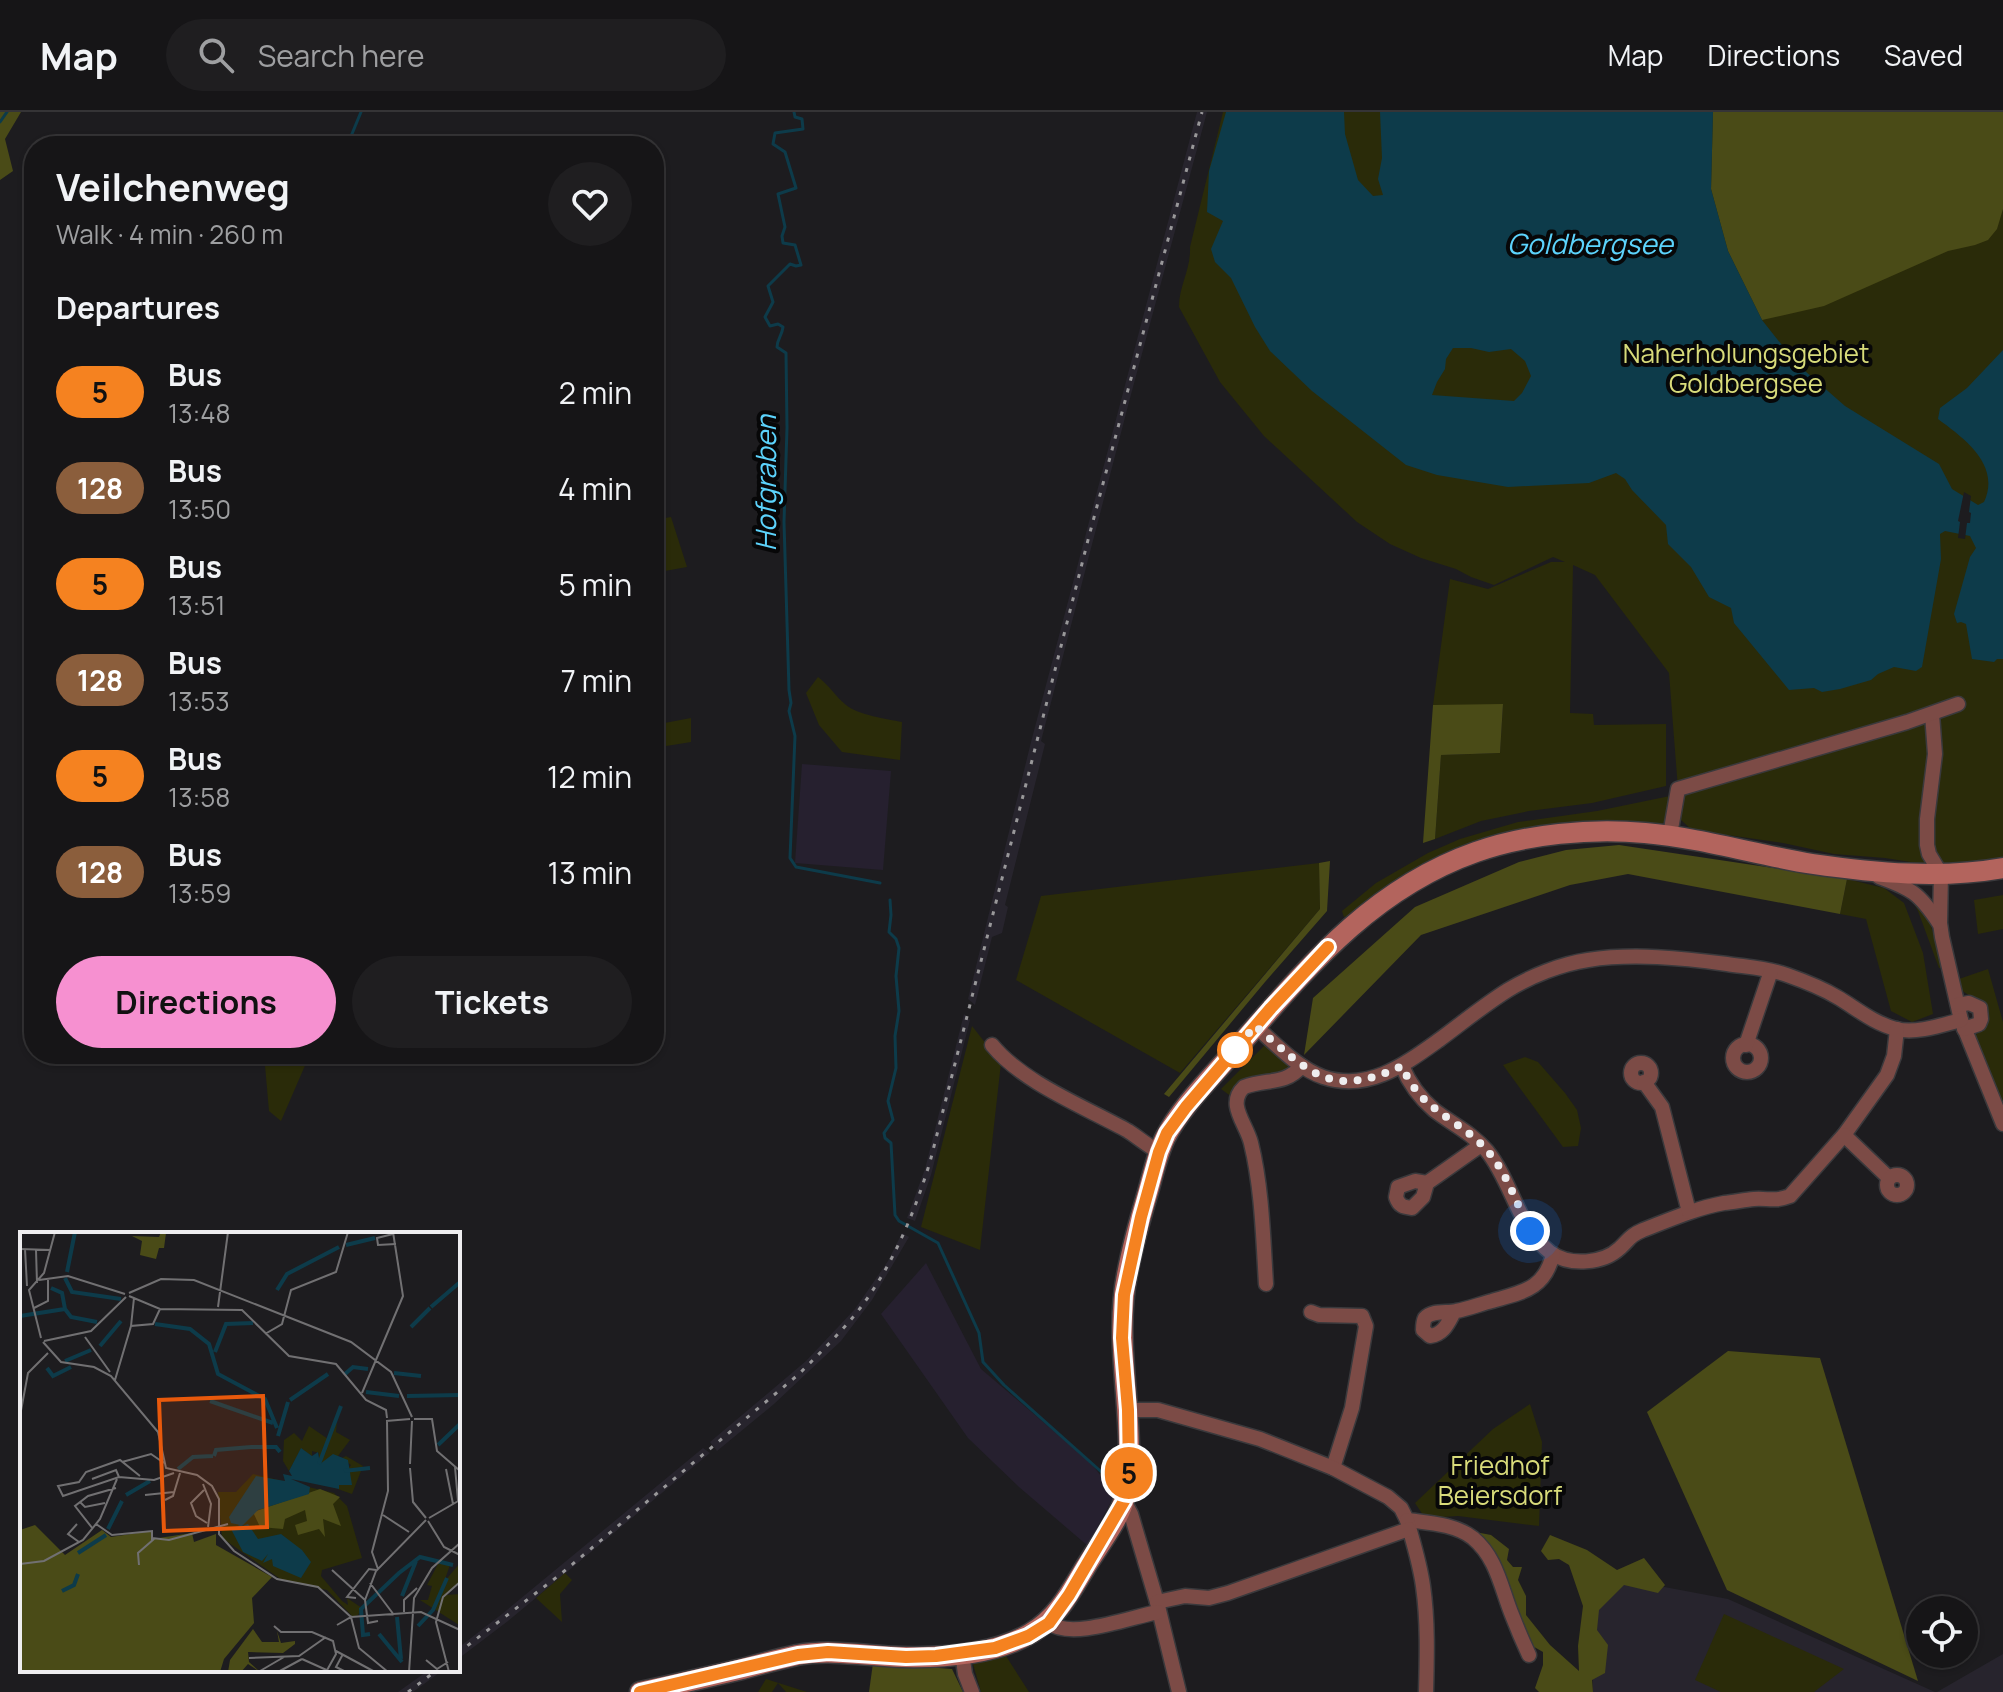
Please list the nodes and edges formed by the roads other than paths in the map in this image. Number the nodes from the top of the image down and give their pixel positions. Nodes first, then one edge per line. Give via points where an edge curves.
1 (1958, 704) dead end
2 (1932, 714) junction
3 (1670, 835) junction
4 (1854, 868) junction
5 (2003, 868) edge
6 (1930, 874) junction
7 (1928, 906) junction
8 (1940, 923) junction
9 (1771, 971) junction
10 (1961, 1018) junction
11 (1255, 1026) junction
12 (1897, 1029) junction
13 (992, 1045) dead end
14 (1746, 1045) dead end
15 (1302, 1066) junction
16 (1402, 1066) junction
17 (1644, 1082) dead end
18 (2003, 1124) edge
19 (1844, 1135) junction
20 (1481, 1145) junction
21 (1159, 1152) junction
22 (1889, 1178) dead end
23 (1427, 1183) dead end
24 (1689, 1212) junction
25 (1553, 1254) junction
26 (1266, 1284) dead end
27 (1311, 1312) dead end
28 (1454, 1312) dead end
29 (1128, 1410) junction
30 (1333, 1468) junction
31 (1124, 1501) junction
32 (1408, 1524) junction
33 (1158, 1607) junction
34 (1049, 1623) junction
35 (962, 1653) junction
36 (1529, 1655) dead end
37 (640, 1692) edge
38 (972, 1692) edge
39 (1179, 1692) edge
40 (1426, 1692) edge

1 - 2 street
2 - 3 street via 1678,789
2 - 6 street
3 - 4 street
3 - 11 street via 1614,831 1543,836 1447,863 1354,923
4 - 6 street
4 - 7 street via 1904,886
5 - 6 street
6 - 7 street
6 - 8 street
7 - 8 street
8 - 10 street
9 - 12 street
9 - 14 street
9 - 16 street via 1662,958 1584,960 1512,988
10 - 12 street via 1916,1030
10 - 18 street
11 - 15 street
11 - 21 street via 1186,1107
12 - 19 street via 1892,1067
13 - 21 street via 1012,1065
15 - 16 street via 1322,1077 1363,1081
15 - 26 street via 1284,1080 1244,1087 1236,1098 1258,1172
16 - 20 street via 1429,1105
17 - 24 street via 1662,1107
19 - 22 street
19 - 24 street via 1790,1196
20 - 23 street
20 - 25 street via 1504,1175 1530,1231
21 - 29 street via 1124,1295
24 - 25 street via 1631,1236 1601,1259 1576,1261
25 - 28 street via 1549,1270 1526,1291
27 - 30 street via 1362,1316 1366,1326 1352,1408
29 - 30 street via 1158,1410
29 - 31 street
30 - 32 street via 1388,1497
31 - 33 street
31 - 34 street
32 - 33 street via 1228,1593 1185,1596
32 - 36 street via 1437,1524 1473,1539 1496,1565
32 - 40 street via 1424,1588
33 - 34 street via 1078,1630
33 - 39 street
34 - 35 street via 1011,1643
35 - 37 street via 798,1655
35 - 38 street

